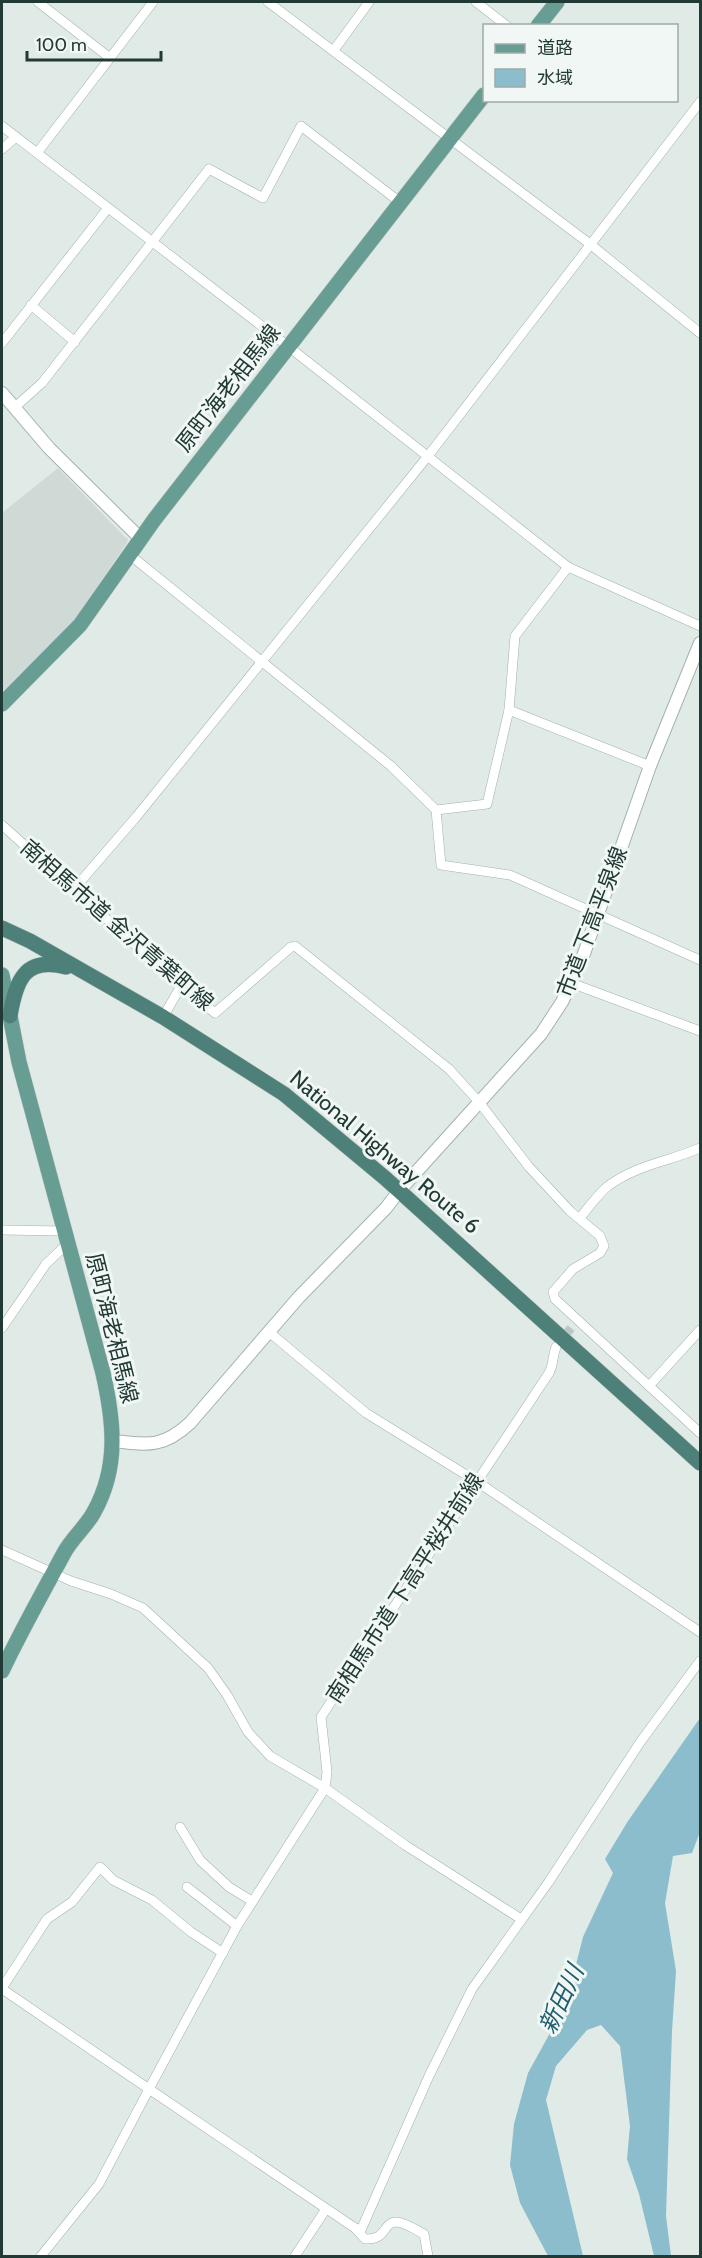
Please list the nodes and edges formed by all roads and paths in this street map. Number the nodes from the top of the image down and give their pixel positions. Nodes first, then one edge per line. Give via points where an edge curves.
1 (38, 2) edge
2 (153, 2) edge
3 (268, 2) edge
4 (369, 2) edge
5 (476, 2) edge
6 (557, 2) edge
7 (504, 24) edge
8 (540, 24) edge
9 (334, 50) junction
10 (110, 58) junction
11 (483, 96) edge
12 (700, 102) edge
13 (2, 126) edge
14 (15, 137) junction
15 (450, 140) junction
16 (2, 149) edge
17 (37, 153) junction
18 (400, 203) junction
19 (108, 208) junction
20 (153, 242) junction
21 (590, 244) junction
22 (31, 305) junction
23 (700, 333) edge
24 (75, 342) junction
25 (2, 343) edge
26 (289, 347) junction
27 (2, 393) edge
28 (14, 408) junction
29 (428, 456) junction
30 (141, 539) junction
31 (130, 555) junction
32 (568, 567) junction
33 (700, 626) edge
34 (700, 643) edge
35 (262, 661) junction
36 (2, 704) edge
37 (509, 710) junction
38 (650, 766) junction
39 (436, 810) junction
40 (2, 825) edge
41 (74, 889) junction
42 (598, 914) junction
43 (2, 928) edge
44 (700, 960) edge
45 (81, 970) junction
46 (2, 975) edge
47 (571, 983) junction
48 (181, 986) junction
49 (10, 1016) junction
50 (163, 1017) junction
51 (700, 1031) edge
52 (478, 1102) junction
53 (700, 1148) edge
54 (399, 1191) junction
55 (580, 1218) junction
56 (2, 1230) edge
57 (66, 1237) junction
58 (2, 1328) edge
59 (700, 1330) edge
60 (269, 1332) junction
61 (556, 1347) tunnel mouth
62 (649, 1386) junction
63 (700, 1432) edge
64 (114, 1441) junction
65 (700, 1464) edge
66 (476, 1481) junction
67 (2, 1550) edge
68 (53, 1573) junction
69 (700, 1632) edge
70 (700, 1661) edge
71 (2, 1671) edge
72 (325, 1788) junction
73 (180, 1827) dead end
74 (187, 1887) dead end
75 (252, 1901) junction
76 (521, 1919) junction
77 (237, 1926) junction
78 (223, 1953) junction
79 (2, 1989) edge
80 (149, 2089) junction
81 (326, 2209) junction
82 (355, 2228) junction
83 (41, 2256) edge
84 (295, 2256) edge
85 (428, 2256) edge

1 - 10 street
2 - 10 street
3 - 9 street
4 - 9 street
5 - 7 street
6 - 8 main road
9 - 15 street
10 - 17 street
11 - 15 main road, 原町海老相馬線
12 - 21 street
13 - 14 street
14 - 16 street
14 - 17 street
15 - 18 main road, 原町海老相馬線
15 - 21 street
17 - 19 street
18 - 20 street via 301,126 263,198 209,169
18 - 26 main road, 原町海老相馬線
19 - 20 street
19 - 22 street
20 - 24 street
20 - 26 street
21 - 23 street
21 - 29 street
22 - 24 street
22 - 25 street
24 - 28 street via 42,383
26 - 29 street
26 - 30 main road, 原町海老相馬線
27 - 28 street
28 - 30 street
29 - 32 street
29 - 35 street
30 - 31 main road, 原町海老相馬線
31 - 35 street
31 - 36 main road, 原町海老相馬線 via 80,625
32 - 33 street
32 - 37 street via 515,636
34 - 38 street, 市道 下高平泉線
35 - 39 street via 391,766
35 - 41 street
37 - 38 street
37 - 39 street via 487,804
38 - 42 street, 市道 下高平泉線
39 - 42 street via 441,865 510,875
40 - 41 street, 南相馬市道 金沢青葉町線
41 - 48 street, 南相馬市道 金沢青葉町線
42 - 44 street
42 - 47 street, 市道 下高平泉線
43 - 45 highway, National Highway Route 6
45 - 49 highway via 47,964 31,968 15,988
45 - 50 highway, National Highway Route 6
46 - 49 main road, 原町海老相馬線
47 - 51 street
47 - 52 street, 市道 下高平泉線 via 541,1034
48 - 50 street
48 - 52 street, 南相馬市道 金沢青葉町線 via 215,1013 295,946 449,1069
49 - 57 main road, 原町海老相馬線
50 - 54 highway, National Highway Route 6 via 284,1094
52 - 54 street, 市道 下高平泉線
52 - 55 street, 南相馬市道 金沢青葉町線 via 529,1167
53 - 55 street via 650,1164 620,1179 604,1190
54 - 60 street, 市道 下高平泉線
54 - 65 highway, National Highway Route 6
55 - 62 street, 南相馬市道 金沢青葉町線 via 600,1236 604,1246 573,1269 554,1292 555,1299 573,1324
56 - 57 street
57 - 58 street
57 - 64 main road, 原町海老相馬線 via 103,1373
59 - 62 street
60 - 64 street, 市道 下高平泉線 via 176,1437 157,1443
60 - 66 street via 366,1413
61 - 66 street, 南相馬市道 下高平桜井前線 via 554,1364
62 - 63 street, 南相馬市道 金沢青葉町線
64 - 68 main road, 原町海老相馬線 via 111,1470 101,1498
66 - 69 street
66 - 72 street, 南相馬市道 下高平桜井前線 via 321,1717
67 - 68 street
68 - 71 main road, 原町海老相馬線
68 - 72 street via 143,1608 208,1668 264,1751
70 - 76 street
72 - 75 street
72 - 76 street
73 - 75 street via 200,1860 229,1887
74 - 77 street
75 - 77 street
76 - 82 street via 472,1989 416,2104 370,2213 361,2230
77 - 78 street
78 - 79 street via 152,1900 113,1880 100,1867 72,1902 47,1919
78 - 80 street
79 - 80 street
80 - 81 street
80 - 83 street via 99,2184
81 - 82 street
81 - 84 street
82 - 85 street via 365,2239 375,2239 397,2222 408,2226 424,2234

